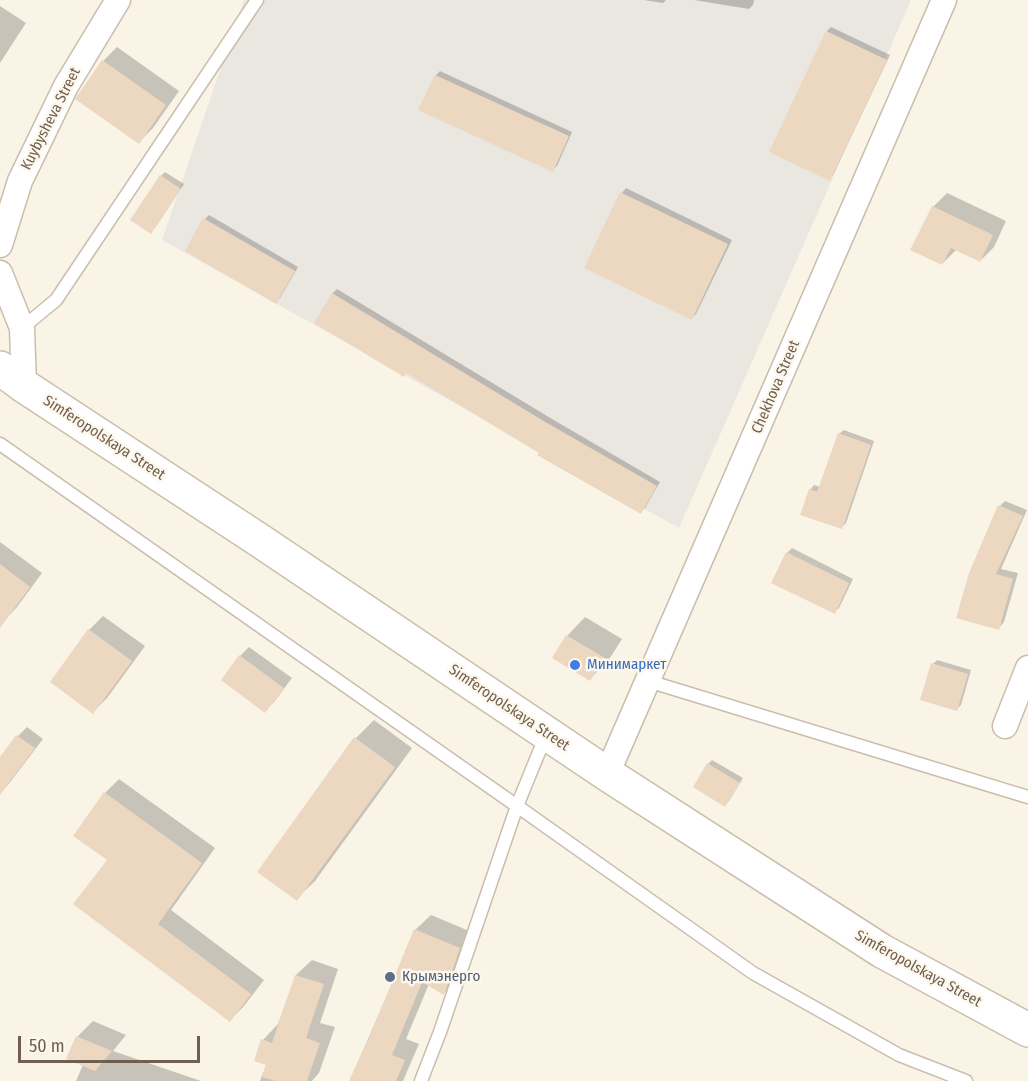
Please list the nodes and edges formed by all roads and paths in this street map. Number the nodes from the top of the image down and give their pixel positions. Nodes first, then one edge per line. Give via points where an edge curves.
1 (118, 0) edge
2 (257, 0) edge
3 (944, 0) edge
4 (0, 245) edge
5 (2, 282) edge
6 (22, 328) junction
7 (12, 377) edge
8 (0, 444) edge
9 (1028, 668) edge
10 (648, 681) junction
11 (1005, 726) dead end
12 (546, 733) junction
13 (607, 774) junction
14 (1028, 797) edge
15 (517, 806) junction
16 (1028, 1030) edge
17 (421, 1081) edge
18 (966, 1081) edge

1 - 4 street, Kuybysheva Street via 66,86 30,160
2 - 6 lane via 56,300
3 - 10 street, Chekhova Street
5 - 6 street
6 - 7 street
7 - 12 main road, Simferopolskaya Street
8 - 15 lane
9 - 11 street
10 - 13 street, Chekhova Street
10 - 14 lane
12 - 13 main road, Simferopolskaya Street
12 - 15 lane
13 - 16 main road, Simferopolskaya Street via 882,951
15 - 17 lane
15 - 18 lane via 753,973 899,1055

